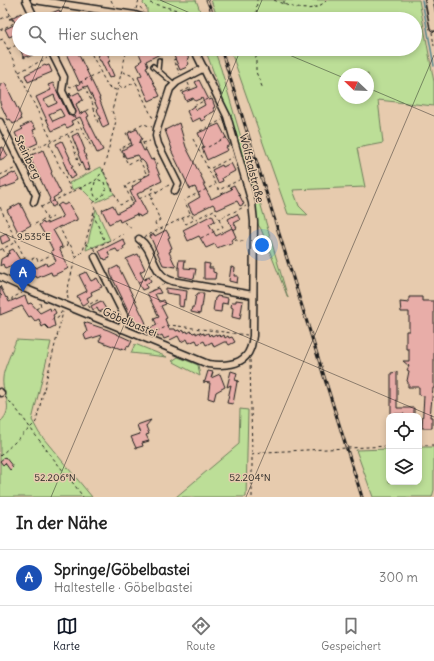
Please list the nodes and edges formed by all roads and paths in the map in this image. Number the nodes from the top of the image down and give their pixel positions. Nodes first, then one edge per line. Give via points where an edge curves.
1 (26, 0) edge
2 (34, 0) edge
3 (111, 0) edge
4 (139, 0) edge
5 (257, 0) edge
6 (274, 0) edge
7 (284, 0) edge
8 (327, 0) edge
9 (429, 0) edge
10 (150, 3) dead end
11 (5, 4) dead end
12 (284, 5) junction
13 (140, 7) dead end
14 (115, 8) dead end
15 (173, 9) junction
16 (32, 12) edge
17 (121, 12) edge
18 (136, 12) dead end
19 (144, 12) edge
20 (172, 12) edge
21 (179, 12) edge
22 (256, 12) edge
23 (10, 15) junction
24 (1, 19) dead end
25 (12, 19) edge
26 (12, 24) edge
27 (434, 27) edge
28 (0, 30) edge
29 (1, 39) edge
30 (12, 47) edge
31 (8, 49) junction
32 (54, 56) edge
33 (92, 56) edge
34 (125, 56) edge
35 (198, 56) edge
36 (256, 56) edge
37 (49, 57) dead end
38 (176, 59) dead end
39 (159, 60) dead end
40 (153, 66) dead end
41 (204, 68) junction
42 (158, 70) junction
43 (19, 72) junction
44 (100, 72) junction
45 (122, 72) junction
46 (181, 76) dead end
47 (187, 80) dead end
48 (81, 81) junction
49 (136, 82) junction
50 (174, 84) junction
51 (118, 86) junction
52 (71, 87) dead end
53 (190, 88) junction
54 (263, 89) dead end
55 (117, 90) junction
56 (192, 90) dead end
57 (181, 92) dead end
58 (217, 94) junction
59 (194, 106) dead end
60 (93, 108) junction
61 (72, 112) joint
62 (81, 113) dead end
63 (152, 116) dead end
64 (225, 118) dead end
65 (0, 122) edge
66 (98, 123) dead end
67 (82, 127) junction
68 (155, 128) dead end
69 (200, 131) dead end
70 (67, 134) junction
71 (233, 134) junction
72 (193, 138) dead end
73 (52, 141) junction
74 (150, 141) dead end
75 (48, 143) junction
76 (138, 143) dead end
77 (143, 143) junction
78 (208, 146) dead end
79 (92, 148) dead end
80 (142, 151) dead end
81 (239, 154) junction
82 (18, 157) junction
83 (152, 160) dead end
84 (159, 164) dead end
85 (80, 167) dead end
86 (212, 168) dead end
87 (14, 169) dead end
88 (103, 171) junction
89 (0, 175) edge
90 (245, 177) junction
91 (97, 179) junction
92 (95, 181) junction
93 (216, 184) junction
94 (169, 185) dead end
95 (175, 191) dead end
96 (72, 192) junction
97 (156, 192) junction
98 (150, 193) junction
99 (157, 194) dead end
100 (139, 198) dead end
101 (96, 199) junction
102 (132, 200) junction
103 (135, 200) dead end
104 (34, 202) joint
105 (252, 203) junction
106 (0, 207) edge
107 (42, 207) junction
108 (93, 214) junction
109 (191, 214) junction
110 (53, 217) dead end
111 (47, 218) junction
112 (182, 218) junction
113 (219, 219) junction
114 (194, 220) junction
115 (124, 222) dead end
116 (36, 224) dead end
117 (59, 226) dead end
118 (158, 229) junction
119 (133, 230) dead end
120 (124, 234) dead end
121 (201, 238) dead end
122 (139, 239) joint
123 (235, 239) dead end
124 (246, 241) dead end
125 (17, 242) junction
126 (85, 243) junction
127 (106, 243) junction
128 (68, 245) junction
129 (3, 248) junction
130 (94, 248) junction
131 (60, 249) dead end
132 (0, 250) edge
133 (49, 256) dead end
134 (95, 257) joint
135 (77, 258) junction
136 (8, 259) dead end
137 (152, 275) dead end
138 (0, 277) edge
139 (139, 282) dead end
140 (166, 283) dead end
141 (151, 291) dead end
142 (24, 292) dead end
143 (0, 294) edge
144 (253, 295) junction
145 (0, 298) edge
146 (12, 300) dead end
147 (98, 300) dead end
148 (38, 301) dead end
149 (67, 301) dead end
150 (63, 308) dead end
151 (36, 309) dead end
152 (90, 309) dead end
153 (64, 311) dead end
154 (51, 320) dead end
155 (121, 329) junction
156 (249, 335) dead end
157 (144, 338) junction
158 (250, 349) junction
159 (0, 392) edge
160 (30, 428) junction
161 (422, 445) edge
162 (434, 445) edge
163 (386, 446) edge
164 (252, 455) junction
165 (0, 456) edge
166 (83, 497) edge
167 (252, 497) edge

1 - 16 street
2 - 17 street
3 - 14 path
4 - 18 path
5 - 22 path
6 - 12 path
7 - 12 path
8 - 12 path via 306,10
9 - 27 street
10 - 15 path
11 - 23 path
13 - 19 path
15 - 20 path
15 - 21 path
23 - 24 path
23 - 25 path
26 - 28 path
29 - 31 path
30 - 31 path
31 - 43 path
32 - 61 street via 64,77 62,91
33 - 44 path
34 - 45 path
35 - 41 street, Wolfstalstraße
36 - 54 path via 256,72
37 - 43 path
38 - 46 path via 173,60
39 - 42 lane
40 - 42 lane
41 - 50 street
41 - 58 street, Wolfstalstraße
42 - 50 lane
43 - 73 path
44 - 48 path
44 - 55 path via 108,87
45 - 49 path via 133,76
45 - 51 path
47 - 53 path
48 - 52 path
48 - 60 path
49 - 51 path via 123,88
49 - 63 path
50 - 95 street via 167,95 156,136 178,184
51 - 55 path
53 - 56 path
53 - 57 path
55 - 88 path via 112,111 116,121
58 - 59 path
58 - 71 street, Wolfstalstraße
60 - 62 path
60 - 66 path
61 - 67 path
64 - 69 path
65 - 82 street, Steinberg
67 - 70 path
67 - 79 path
68 - 102 path via 144,124 126,133 131,143 120,149 128,164 139,159 146,175 125,186
70 - 73 path
70 - 85 path
71 - 78 path
71 - 81 street, Wolfstalstraße
72 - 93 path
73 - 75 path
74 - 77 path
75 - 82 path
75 - 96 path
76 - 77 path
77 - 80 path via 146,149
81 - 86 path
81 - 90 street, Wolfstalstraße
82 - 104 street, Steinberg via 36,195
83 - 84 path via 155,159
87 - 89 path
88 - 91 path
88 - 102 path via 120,205
90 - 93 path via 219,190
90 - 105 street, Wolfstalstraße
91 - 92 path
91 - 101 path via 104,182 106,189 103,196
92 - 96 path
92 - 101 path via 93,191
93 - 109 path via 184,200
94 - 97 path
96 - 107 path
97 - 98 path via 154,188
97 - 99 path
98 - 100 path
98 - 118 path via 160,220 155,223
101 - 108 path
102 - 103 path
104 - 107 path
105 - 113 path
105 - 144 street, Wolfstalstraße
106 - 125 path
107 - 111 path
108 - 126 path
108 - 127 path
109 - 112 path
109 - 114 path
110 - 111 path
111 - 116 path
112 - 114 path via 186,224
112 - 118 path
113 - 114 path via 214,210
113 - 121 path via 223,227
115 - 119 path
117 - 128 path
118 - 122 path
120 - 127 path
122 - 144 street via 144,243 165,279
123 - 124 path
125 - 129 path
125 - 133 path via 28,261 36,257 38,261
126 - 130 path
126 - 135 path
127 - 130 path
128 - 131 path
128 - 135 path via 70,244
129 - 132 path
129 - 136 path
130 - 134 path via 97,253
134 - 155 street via 124,315
135 - 149 path via 67,292
137 - 139 path
138 - 155 street, Göbelbastei
140 - 141 path
142 - 146 path
143 - 145 path
144 - 158 street, Wolfstalstraße via 253,336
147 - 152 path via 88,305
148 - 151 path via 41,306
150 - 154 path via 58,318
153 - 160 path via 36,422
155 - 157 street, Göbelbastei
156 - 157 path via 170,325
157 - 158 street, Göbelbastei via 208,364 223,366 234,364 244,358
158 - 164 path
159 - 160 path via 23,416
160 - 165 path
160 - 166 path
161 - 162 path
163 - 164 path via 266,452
164 - 167 path

